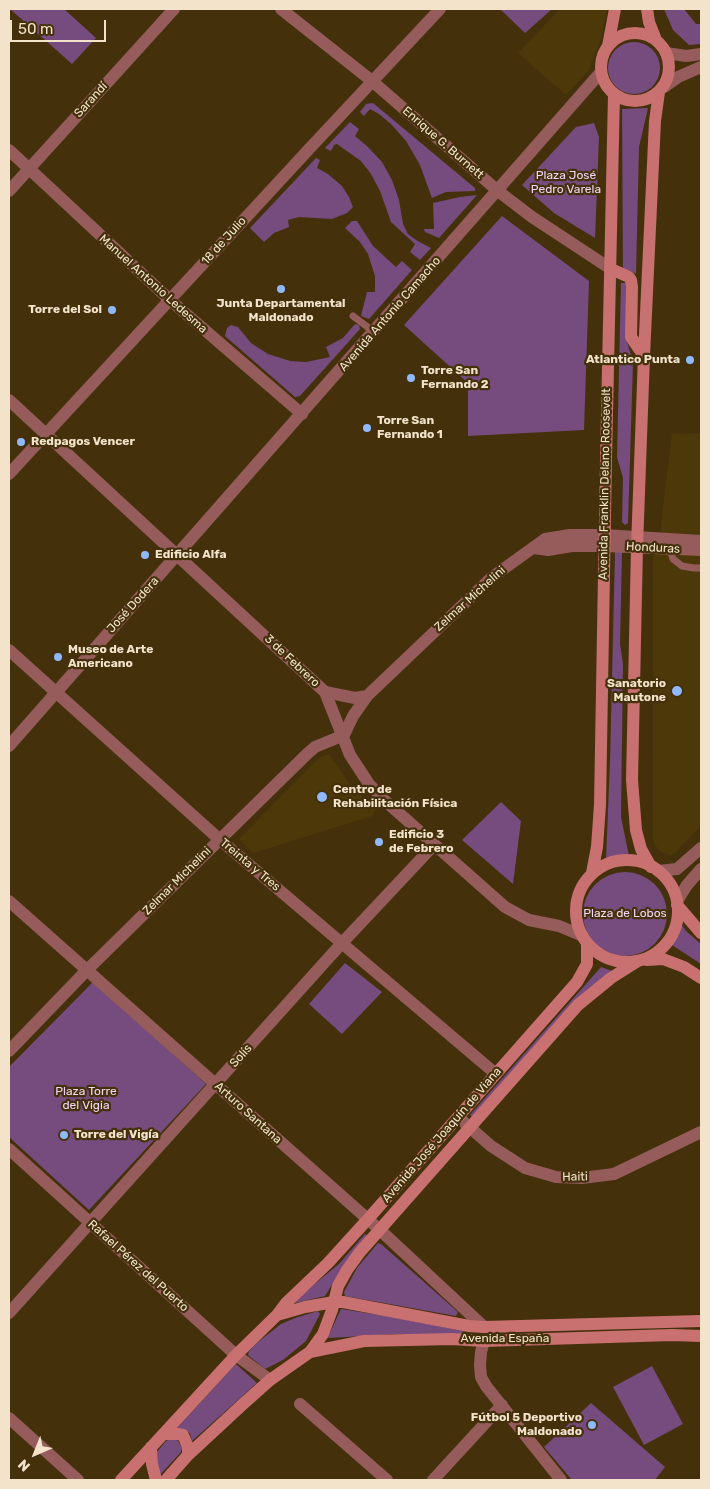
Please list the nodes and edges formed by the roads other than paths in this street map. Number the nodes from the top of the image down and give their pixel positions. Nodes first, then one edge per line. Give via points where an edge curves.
1 (174, 9) edge
2 (281, 9) edge
3 (440, 9) edge
4 (615, 9) edge
5 (647, 9) edge
6 (656, 40) junction
7 (608, 46) junction
8 (666, 53) junction
9 (701, 54) edge
10 (701, 67) edge
11 (601, 72) junction
12 (372, 81) junction
13 (662, 89) junction
14 (614, 94) junction
15 (9, 150) edge
16 (29, 169) junction
17 (9, 191) edge
18 (498, 191) junction
19 (611, 269) junction
20 (170, 300) junction
21 (353, 316) dead end
22 (374, 332) junction
23 (644, 356) junction
24 (9, 400) edge
25 (302, 414) junction
26 (45, 434) junction
27 (9, 474) edge
28 (604, 540) junction
29 (701, 541) edge
30 (637, 542) junction
31 (670, 549) junction
32 (701, 550) edge
33 (178, 555) junction
34 (701, 568) edge
35 (9, 650) edge
36 (56, 692) junction
37 (325, 692) junction
38 (367, 696) junction
39 (344, 735) junction
40 (9, 746) edge
41 (219, 839) junction
42 (434, 845) junction
43 (701, 848) edge
44 (655, 869) junction
45 (701, 869) edge
46 (592, 873) junction
47 (9, 901) edge
48 (677, 903) junction
49 (701, 933) edge
50 (585, 940) junction
51 (342, 943) junction
52 (640, 960) junction
53 (87, 970) junction
54 (701, 978) edge
55 (9, 1051) edge
56 (496, 1074) junction
57 (216, 1084) junction
58 (458, 1117) junction
59 (470, 1128) junction
60 (701, 1132) edge
61 (9, 1149) edge
62 (368, 1219) junction
63 (90, 1222) junction
64 (380, 1230) junction
65 (334, 1302) junction
66 (9, 1313) edge
67 (277, 1315) junction
68 (701, 1321) edge
69 (484, 1327) junction
70 (701, 1336) edge
71 (484, 1341) junction
72 (310, 1352) junction
73 (236, 1356) junction
74 (270, 1380) junction
75 (300, 1404) dead end
76 (502, 1405) junction
77 (9, 1418) edge
78 (164, 1434) junction
79 (151, 1447) junction
80 (188, 1455) junction
81 (78, 1480) edge
82 (121, 1480) edge
83 (156, 1480) edge
84 (166, 1480) edge
85 (387, 1480) edge
86 (433, 1480) edge
87 (561, 1480) edge

1 - 16 street, Sarandí
2 - 12 street, Enrique G. Burnett
3 - 12 street, 18 de Julio
4 - 7 main road
5 - 6 main road
6 - 7 main road via 647,35 626,34
6 - 8 main road
7 - 11 main road
8 - 9 street
8 - 13 main road via 669,72
10 - 13 street via 678,77
11 - 14 main road
11 - 18 street, Avenida Antonio Camacho
12 - 18 street, Enrique G. Burnett
12 - 20 street, 18 de Julio
13 - 14 main road via 652,98 633,102
13 - 23 main road via 655,121
14 - 19 main road, Avenida Franklin Delano Roosevelt
15 - 16 street, Manuel Antonio Ledesma
16 - 17 street, Sarandí
16 - 20 street, Manuel Antonio Ledesma
18 - 19 street, Enrique G. Burnett via 532,218
18 - 22 street, Avenida Antonio Camacho
19 - 23 main road via 631,280 632,337
19 - 28 main road, Avenida Franklin Delano Roosevelt
20 - 25 street, Manuel Antonio Ledesma
20 - 26 street, 18 de Julio
21 - 22 lane
22 - 25 street, Avenida Antonio Camacho
23 - 30 main road
24 - 26 street, 3 de Febrero
25 - 33 street, Avenida Antonio Camacho
26 - 27 street, 18 de Julio
26 - 33 street, 3 de Febrero
28 - 30 street, Honduras
28 - 38 street, Zelmar Michelini via 548,550 534,548 503,567
28 - 46 main road, Avenida Franklin Delano Roosevelt via 600,805
29 - 30 street, Honduras
30 - 31 street, Honduras
30 - 44 main road via 632,780 636,830 641,849
31 - 32 street, Honduras
31 - 34 lane via 673,559 682,566
33 - 36 street, José Dodera
33 - 37 street, 3 de Febrero
35 - 36 street, Treinta y Tres
36 - 40 street, José Dodera
36 - 41 street, Treinta y Tres
37 - 38 street via 355,698
37 - 39 street, 3 de Febrero
38 - 39 street, Zelmar Michelini
39 - 41 street, Zelmar Michelini via 308,753
39 - 42 street, 3 de Febrero via 350,755 369,784
41 - 51 street, Treinta y Tres
41 - 53 street, Zelmar Michelini
42 - 50 street, 3 de Febrero via 515,914 559,926
42 - 51 street, Solís
43 - 44 street via 677,869
44 - 46 main road via 627,860 609,864
44 - 48 main road via 668,882
45 - 48 street
46 - 50 main road via 576,901 578,926
47 - 53 street, Arturo Santana
48 - 49 main road
48 - 52 main road via 677,919 666,944 655,954
50 - 52 main road via 608,959
50 - 56 main road, Avenida José Joaquín de Viana via 587,964 577,982
51 - 56 street, Treinta y Tres
51 - 57 street, Solís
52 - 54 main road via 663,959
52 - 59 main road, Avenida José Joaquín de Viana via 578,1005
53 - 55 street, Zelmar Michelini
53 - 57 street, Arturo Santana
56 - 58 main road, Avenida José Joaquín de Viana
57 - 62 street, Arturo Santana
57 - 63 street, Solís
58 - 59 street, Haiti
58 - 62 main road, Avenida José Joaquín de Viana
59 - 60 street, Haiti via 525,1168 556,1177 582,1178 614,1174
59 - 64 main road, Avenida José Joaquín de Viana
61 - 63 street, Rafael Pérez del Puerto
62 - 64 street, Arturo Santana
62 - 67 main road, Avenida José Joaquín de Viana
63 - 66 street, Solís
63 - 73 street, Rafael Pérez del Puerto
64 - 65 main road, Avenida José Joaquín de Viana via 347,1270
64 - 69 street, Arturo Santana
65 - 67 main road, Avenida José Joaquín de Viana
65 - 69 main road, Avenida España
65 - 72 main road, Avenida José Joaquín de Viana via 323,1334
67 - 73 main road, Avenida José Joaquín de Viana
68 - 69 main road, Avenida España
70 - 71 main road, Avenida España
71 - 72 main road, Avenida España via 364,1341
71 - 76 street via 482,1377
72 - 74 main road, Avenida José Joaquín de Viana
73 - 74 street, Rafael Pérez del Puerto
73 - 78 main road, Avenida José Joaquín de Viana
74 - 80 main road, Avenida José Joaquín de Viana
75 - 85 street
76 - 86 street
76 - 87 street
77 - 81 street
78 - 79 main road, Avenida José Joaquín de Viana
78 - 80 main road via 183,1435
79 - 82 main road, Avenida José Joaquín de Viana
79 - 83 main road
80 - 84 main road, Avenida José Joaquín de Viana

